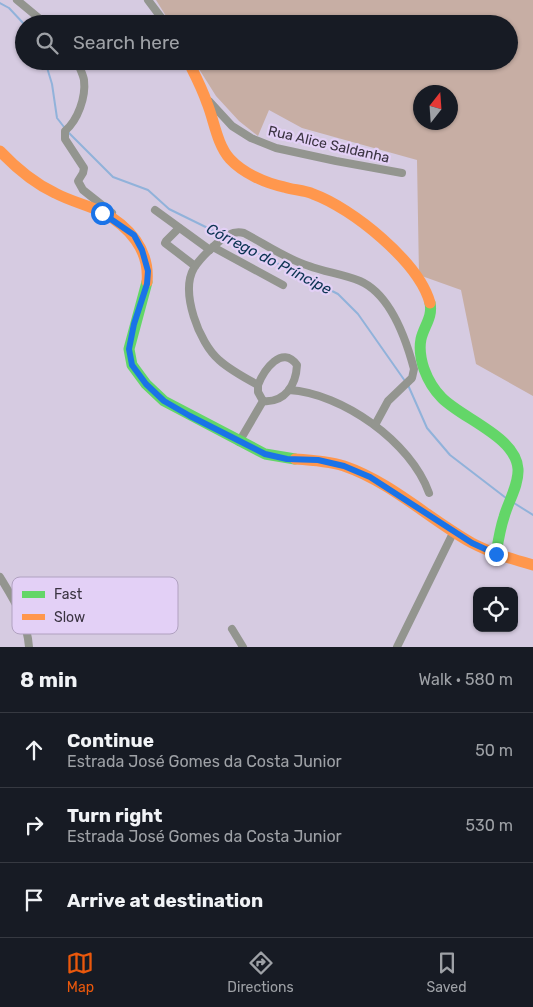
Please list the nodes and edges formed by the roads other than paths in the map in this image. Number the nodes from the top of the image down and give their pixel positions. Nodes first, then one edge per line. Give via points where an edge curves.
1 (17, 0) edge
2 (148, 0) edge
3 (35, 15) edge
4 (159, 15) edge
5 (80, 70) edge
6 (192, 70) edge
7 (206, 98) junction
8 (0, 151) edge
9 (402, 173) dead end
10 (155, 210) dead end
11 (125, 228) junction
12 (179, 228) junction
13 (212, 248) junction
14 (195, 266) junction
15 (283, 285) dead end
16 (258, 385) junction
17 (289, 390) junction
18 (263, 401) junction
19 (375, 424) junction
20 (239, 442) junction
21 (429, 493) dead end
22 (454, 531) junction
23 (496, 554) junction
24 (533, 565) edge
25 (0, 577) edge
26 (12, 597) edge
27 (232, 630) dead end
28 (28, 634) edge
29 (30, 647) edge
30 (243, 647) edge
31 (397, 647) edge

1 - 3 street
2 - 4 street
5 - 11 street via 84,94 65,138 84,168 78,181 82,190 118,217
6 - 7 street
7 - 9 street, Rua Alice Saldanha via 232,126 268,145
7 - 23 street via 224,150 230,158 273,183 331,202 368,228 413,269 431,308 421,339 420,352 425,373 438,396 503,441 512,451 518,468
8 - 11 street via 17,169 54,193 102,213
10 - 12 street
11 - 20 street via 134,235 148,271 129,349 132,365 164,401
12 - 13 street
12 - 14 street via 166,243
13 - 14 street
13 - 15 street
13 - 19 street via 236,231 244,232 293,260 362,282 380,294 390,308 414,369 412,378 388,401
14 - 16 street via 190,286 191,304 206,345 218,360
16 - 17 street via 270,365 286,356 297,366 295,381
16 - 18 street
17 - 18 street via 276,401
17 - 19 street via 322,397
18 - 20 street
19 - 21 street via 398,445
20 - 22 street via 265,454 318,460 370,477
22 - 23 street
22 - 31 street
23 - 24 street
25 - 26 street
27 - 30 street
28 - 29 street

